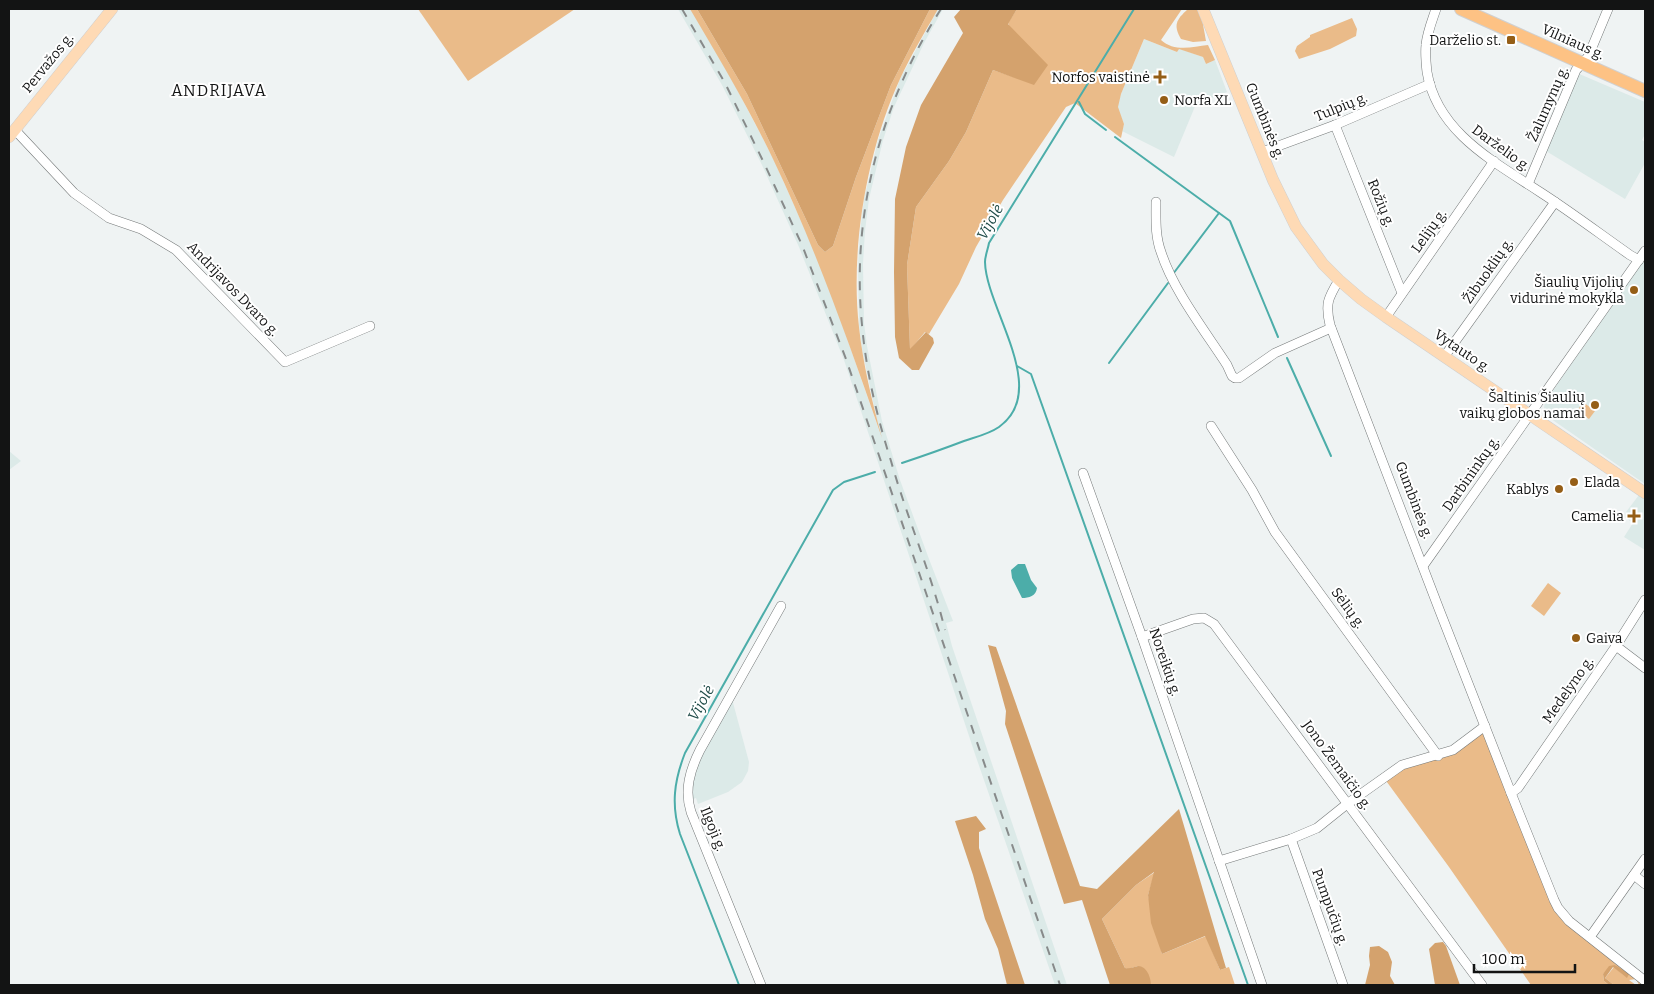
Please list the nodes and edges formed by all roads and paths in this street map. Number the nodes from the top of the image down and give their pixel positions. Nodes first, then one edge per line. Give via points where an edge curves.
1 (112, 9) edge
2 (1204, 9) edge
3 (1436, 9) edge
4 (1461, 9) edge
5 (1608, 9) edge
6 (1583, 63) junction
7 (1430, 84) junction
8 (1645, 91) edge
9 (1335, 124) junction
10 (12, 134) edge
11 (1262, 152) junction
12 (1494, 161) junction
13 (1528, 184) junction
14 (1156, 202) dead end
15 (1555, 202) junction
16 (1645, 251) edge
17 (1639, 260) junction
18 (1340, 280) junction
19 (1402, 293) junction
20 (1386, 317) junction
21 (370, 326) dead end
22 (1331, 328) junction
23 (1444, 357) junction
24 (1530, 415) junction
25 (1211, 426) dead end
26 (1083, 472) dead end
27 (1645, 493) edge
28 (1423, 566) junction
29 (1645, 600) edge
30 (781, 606) dead end
31 (1142, 637) junction
32 (1616, 646) junction
33 (1645, 668) edge
34 (1485, 726) junction
35 (1438, 756) junction
36 (1511, 794) junction
37 (1347, 804) junction
38 (1291, 838) junction
39 (1645, 859) edge
40 (1220, 861) junction
41 (1634, 875) junction
42 (1645, 884) edge
43 (1590, 937) junction
44 (1645, 982) edge
45 (761, 985) edge
46 (1262, 985) edge
47 (1343, 985) edge
48 (1482, 985) edge

1 - 10 main road, Pervažos g.
2 - 11 main road, Gumbinės g.
3 - 7 street, Darželio g. via 1426,47
4 - 6 highway, Vilniaus g.
5 - 6 street, Žalumynų g.
6 - 8 highway, Vilniaus g.
6 - 13 street, Žalumynų g. via 1576,70
7 - 9 street, Tulpių g.
7 - 12 street, Darželio g. via 1435,99 1460,136
9 - 11 street, Tulpių g.
9 - 19 street, Rožių g.
10 - 21 street, Andrijavos Dvaro g. via 74,193 109,218 141,228 176,250 284,362
11 - 18 main road, Gumbinės g. via 1296,227
12 - 13 street, Darželio g.
12 - 19 street, Lelijų g.
13 - 15 street, Darželio g.
14 - 22 street via 1160,252 1172,280 1232,376 1240,378 1275,352
15 - 17 street, Darželio g.
15 - 23 street, Žibuoklių g.
16 - 17 street, Darbininkų g.
17 - 24 street, Darbininkų g.
18 - 20 main road, Vytauto g.
18 - 22 street, Gumbinės g. via 1328,302
19 - 20 street, Lelijų g.
20 - 23 main road, Vytauto g.
22 - 28 street, Gumbinės g.
23 - 24 main road, Vytauto g.
24 - 27 main road, Vytauto g.
24 - 28 street, Darbininkų g.
25 - 35 street, Sėlių g. via 1275,532
26 - 31 street, Noreikių g.
28 - 34 street, Gumbinės g.
29 - 32 street, Medelyno g.
30 - 45 street, Ilgoji g. via 692,766 688,793 691,812
31 - 37 street, Jono Žemaičio g. via 1193,619 1204,618 1214,624
31 - 40 street, Noreikių g.
32 - 33 street
32 - 36 street, Medelyno g.
34 - 35 street via 1453,750
34 - 36 street, Gumbinės g.
35 - 37 street via 1402,765
36 - 43 street, Gumbinės g. via 1558,908
37 - 38 street via 1317,828
37 - 48 street, Jono Žemaičio g.
38 - 40 street
38 - 47 street, Pumpučių g.
39 - 41 street
40 - 46 street, Noreikių g.
41 - 42 street
41 - 43 street
43 - 44 street, Gumbinės g.

